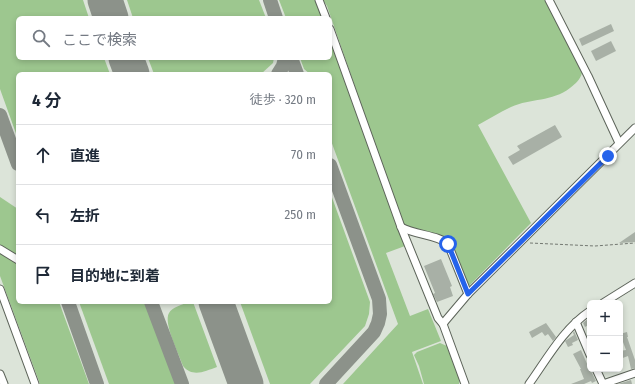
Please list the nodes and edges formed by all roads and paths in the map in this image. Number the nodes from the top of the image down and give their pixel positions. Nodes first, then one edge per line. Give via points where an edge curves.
1 (320, 0) edge
2 (549, 0) edge
3 (325, 16) edge
4 (332, 35) edge
5 (635, 128) edge
6 (619, 143) junction
7 (401, 227) junction
8 (530, 243) dead end
9 (635, 243) edge
10 (0, 249) edge
11 (16, 259) edge
12 (635, 283) edge
13 (0, 289) edge
14 (468, 294) junction
15 (608, 300) edge
16 (587, 313) edge
17 (576, 322) junction
18 (443, 324) junction
19 (587, 348) edge
20 (597, 372) edge
21 (0, 374) edge
22 (634, 375) edge
23 (613, 382) edge
24 (4, 384) edge
25 (35, 384) edge
26 (465, 384) edge
27 (529, 384) edge
28 (603, 384) edge

1 - 3 street
2 - 6 street
4 - 7 street
5 - 6 street
6 - 14 street
7 - 14 street via 413,233 444,240 448,244
7 - 18 street via 438,318
8 - 9 path via 587,246
10 - 11 street
12 - 15 street
13 - 25 street
14 - 18 street
16 - 17 street
17 - 19 street
17 - 27 street via 561,338
18 - 26 street
20 - 28 street
21 - 24 street
22 - 23 street
23 - 28 street

